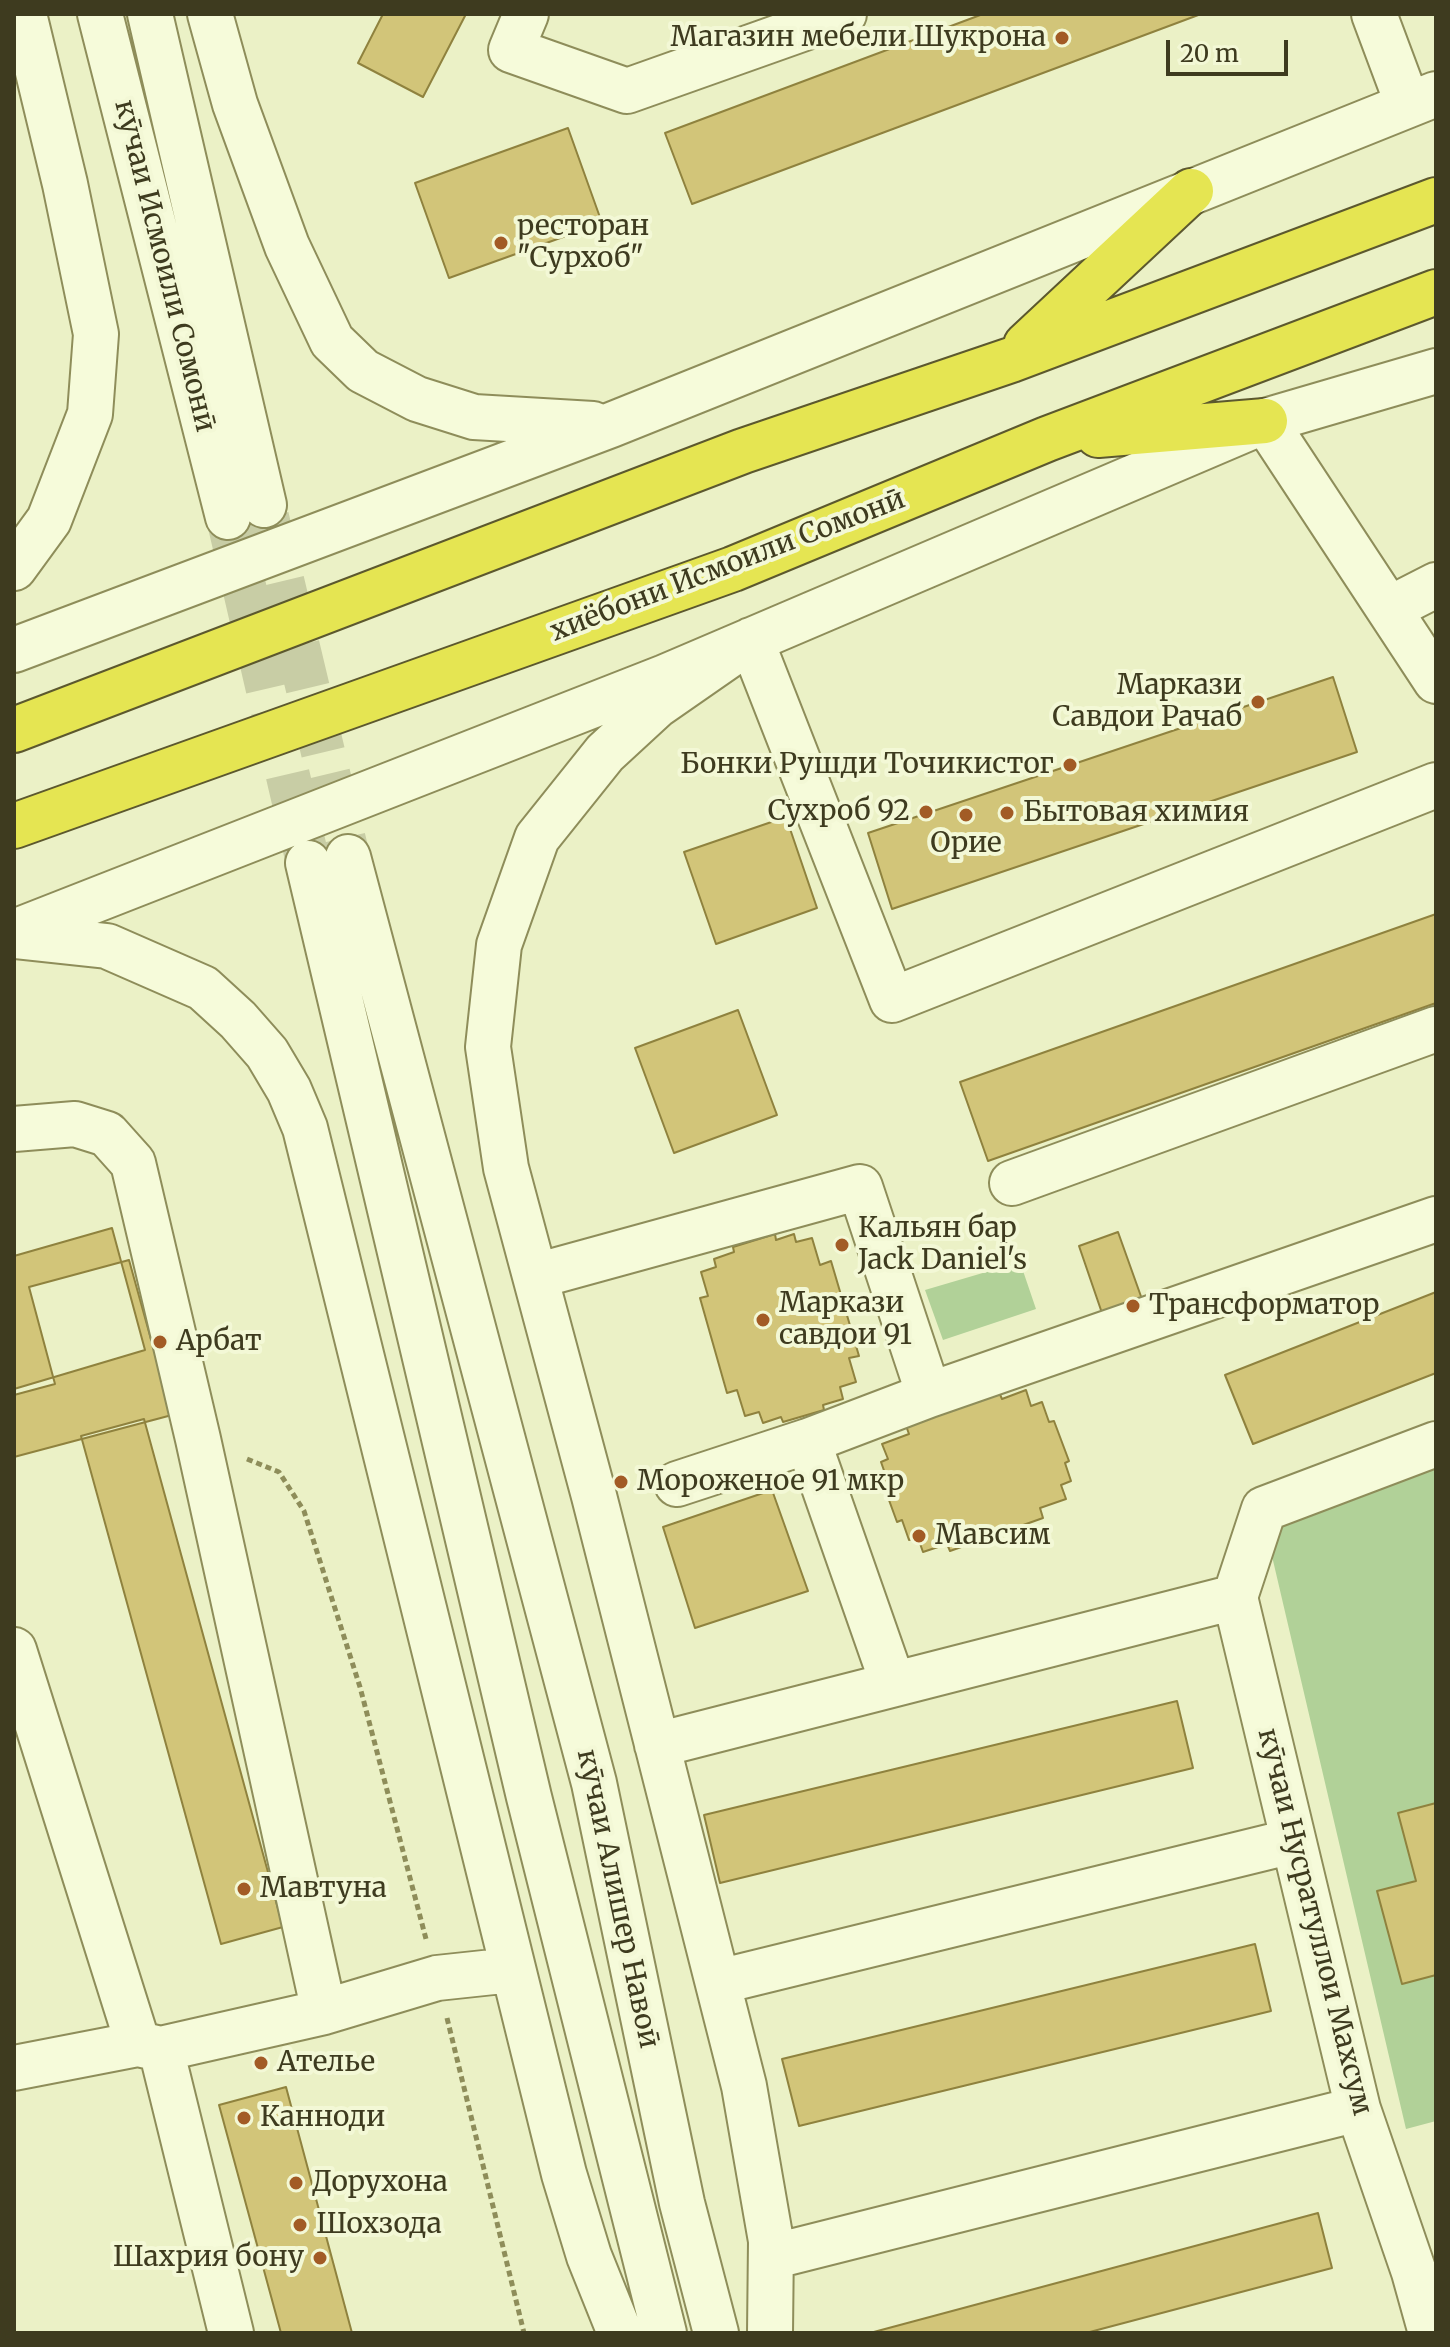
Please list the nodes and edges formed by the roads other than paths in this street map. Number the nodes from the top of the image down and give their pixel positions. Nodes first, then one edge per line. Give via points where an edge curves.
1 (24, 14) edge
2 (100, 14) edge
3 (150, 14) edge
4 (210, 14) edge
5 (526, 14) edge
6 (844, 14) edge
7 (1374, 14) edge
8 (1422, 99) edge
9 (1191, 191) junction
10 (1436, 200) edge
11 (1436, 292) edge
12 (1011, 360) junction
13 (1436, 371) edge
14 (1265, 421) junction
15 (611, 425) junction
16 (1047, 439) junction
17 (14, 568) edge
18 (1436, 585) edge
19 (1389, 609) junction
20 (751, 640) junction
21 (14, 650) edge
22 (1436, 681) edge
23 (14, 730) edge
24 (1436, 785) edge
25 (14, 826) edge
26 (14, 934) edge
27 (1436, 1029) edge
28 (14, 1129) edge
29 (1012, 1183) dead end
30 (1436, 1219) edge
31 (536, 1276) junction
32 (929, 1395) junction
33 (808, 1441) junction
34 (1436, 1444) edge
35 (677, 1484) dead end
36 (1235, 1597) junction
37 (14, 1650) edge
38 (893, 1684) junction
39 (657, 1745) junction
40 (1293, 1841) junction
41 (512, 1970) junction
42 (718, 1982) junction
43 (324, 2012) junction
44 (150, 2047) junction
45 (14, 2068) edge
46 (1358, 2109) junction
47 (771, 2257) junction
48 (231, 2333) edge
49 (620, 2333) edge
50 (664, 2333) edge
51 (716, 2333) edge
52 (770, 2333) edge
53 (1431, 2333) edge

1 - 17 street via 96,334 90,414 49,520
2 - 3 street, кӯчаи Исмоили Сомонӣ via 246,511
4 - 15 street via 235,104 287,246 332,341 363,371 417,399 474,417
5 - 6 street via 511,50 627,91
7 - 8 street
8 - 9 street
9 - 12 highway
9 - 15 street
10 - 12 highway
11 - 16 highway, хиёбони Исмоили Сомонӣ
12 - 23 highway via 743,451
13 - 14 street
14 - 16 highway
14 - 19 street
14 - 20 street
15 - 21 street
16 - 25 highway, хиёбони Исмоили Сомонӣ via 733,569
18 - 19 street
19 - 22 street
20 - 24 street via 892,1000
20 - 26 street
20 - 31 street via 656,706 605,753 537,838 499,945 488,1047 506,1168
26 - 41 street via 107,946 203,988 267,1053 289,1090 305,1128
27 - 29 street
28 - 43 street via 75,1124 107,1134 133,1163
30 - 32 street
31 - 32 street via 860,1187
31 - 39 street
32 - 33 street
33 - 35 street
33 - 38 street
34 - 36 street via 1264,1509
36 - 38 street
36 - 40 street, кӯчаи Нусратуллои Махсум
37 - 44 street
38 - 39 street
39 - 42 street
40 - 42 street
40 - 46 street, кӯчаи Нусратуллои Махсум
41 - 43 street via 437,1978
41 - 49 street via 564,2174
42 - 47 street via 744,2086
43 - 44 street
44 - 45 street
44 - 48 street
46 - 47 street
46 - 53 street, кӯчаи Нусратуллои Махсум
47 - 52 street
50 - 51 street, кӯчаи Алишер Навоӣ via 455,1485 328,860 510,1467 594,1783 682,2203

